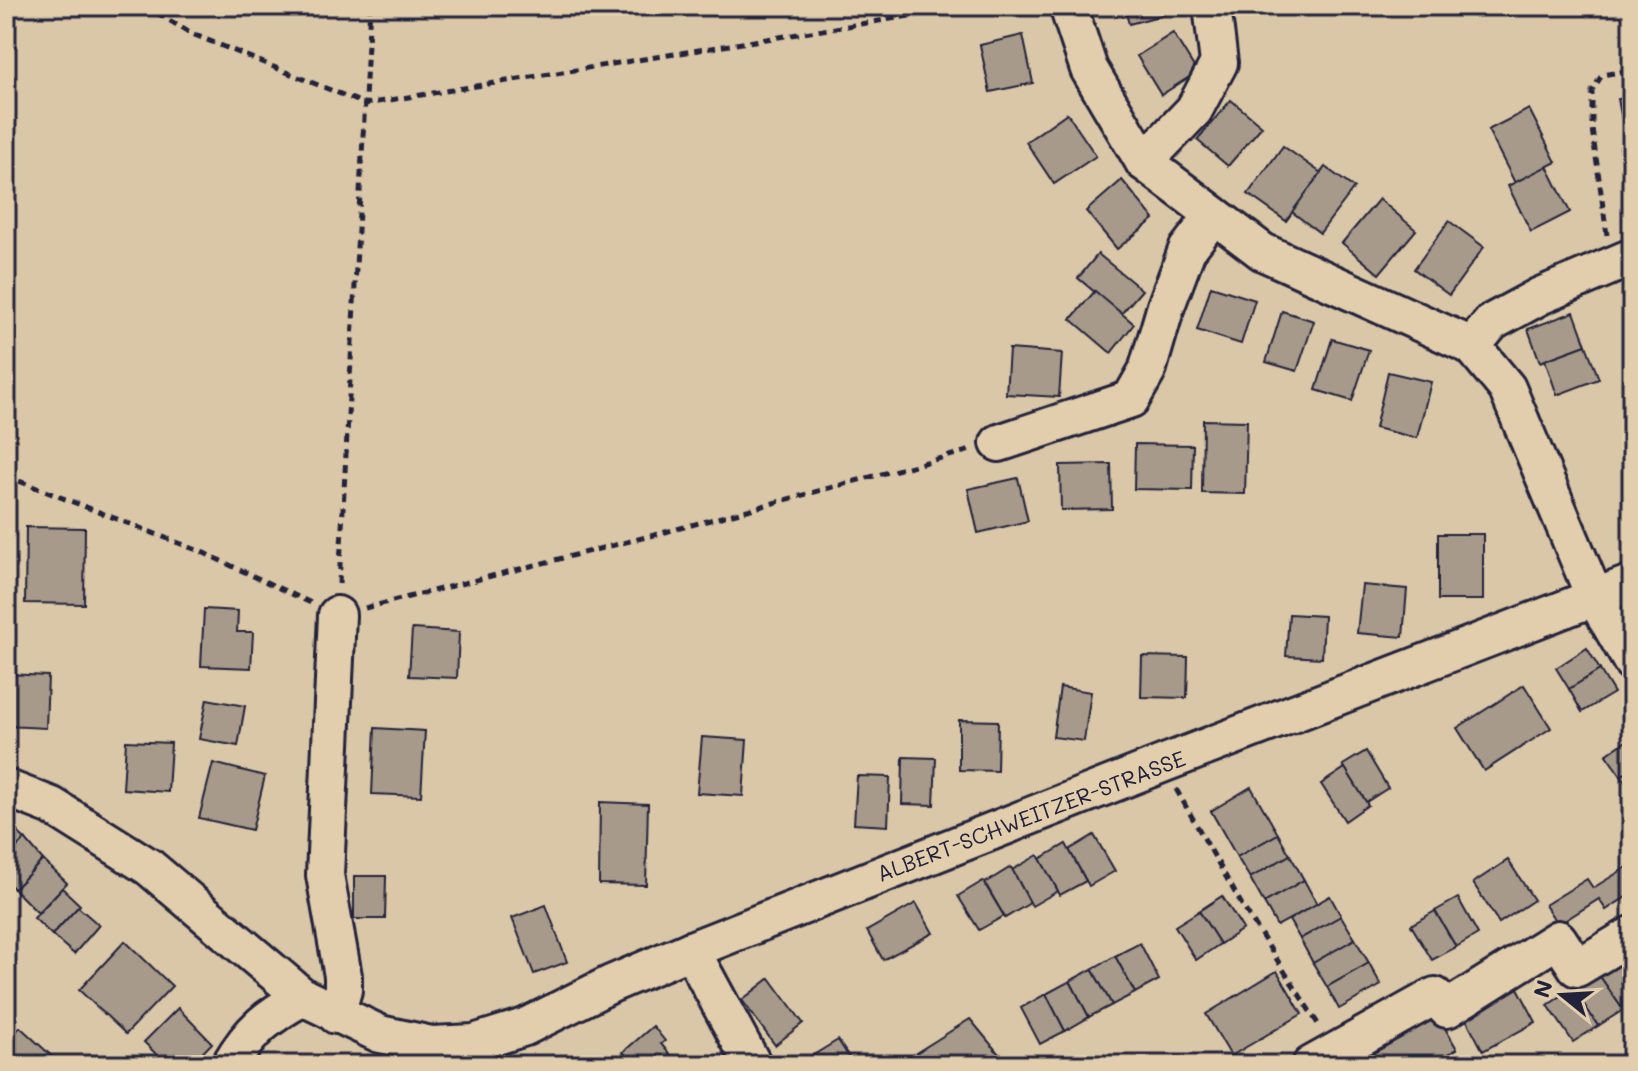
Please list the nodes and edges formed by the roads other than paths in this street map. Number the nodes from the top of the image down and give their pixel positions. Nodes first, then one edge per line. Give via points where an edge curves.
1 (1068, 6) edge
2 (1212, 6) edge
3 (1144, 162) junction
4 (1213, 216) junction
5 (1622, 260) edge
6 (1472, 346) junction
7 (999, 443) road end
8 (1632, 583) edge
9 (1595, 598) junction
10 (337, 615) road end
11 (1632, 662) edge
12 (6, 788) edge
13 (1632, 935) edge
14 (691, 950) junction
15 (303, 997) junction
16 (336, 1015) junction
17 (430, 1055) edge
18 (1323, 1058) edge
19 (230, 1065) edge
20 (753, 1065) edge

1 - 3 street via 1089,69
2 - 3 street via 1219,63 1194,110
3 - 4 street
4 - 6 street via 1263,252
4 - 7 street via 1187,250 1147,371 1131,399
5 - 6 street via 1492,322
6 - 9 street via 1507,388
8 - 9 street, ALBERT-SCHWEITZER-STRASSE
9 - 11 street
9 - 14 street, ALBERT-SCHWEITZER-STRASSE
10 - 16 street via 325,875 343,976
12 - 15 street, ALBERT-SCHWEITZER-STRASSE via 52,806 149,867
13 - 18 street via 1577,968 1558,939 1447,1009 1435,996
14 - 17 street, ALBERT-SCHWEITZER-STRASSE via 525,1027
14 - 20 street
15 - 16 street, ALBERT-SCHWEITZER-STRASSE
15 - 19 street via 271,1015 242,1044
16 - 17 street, ALBERT-SCHWEITZER-STRASSE

